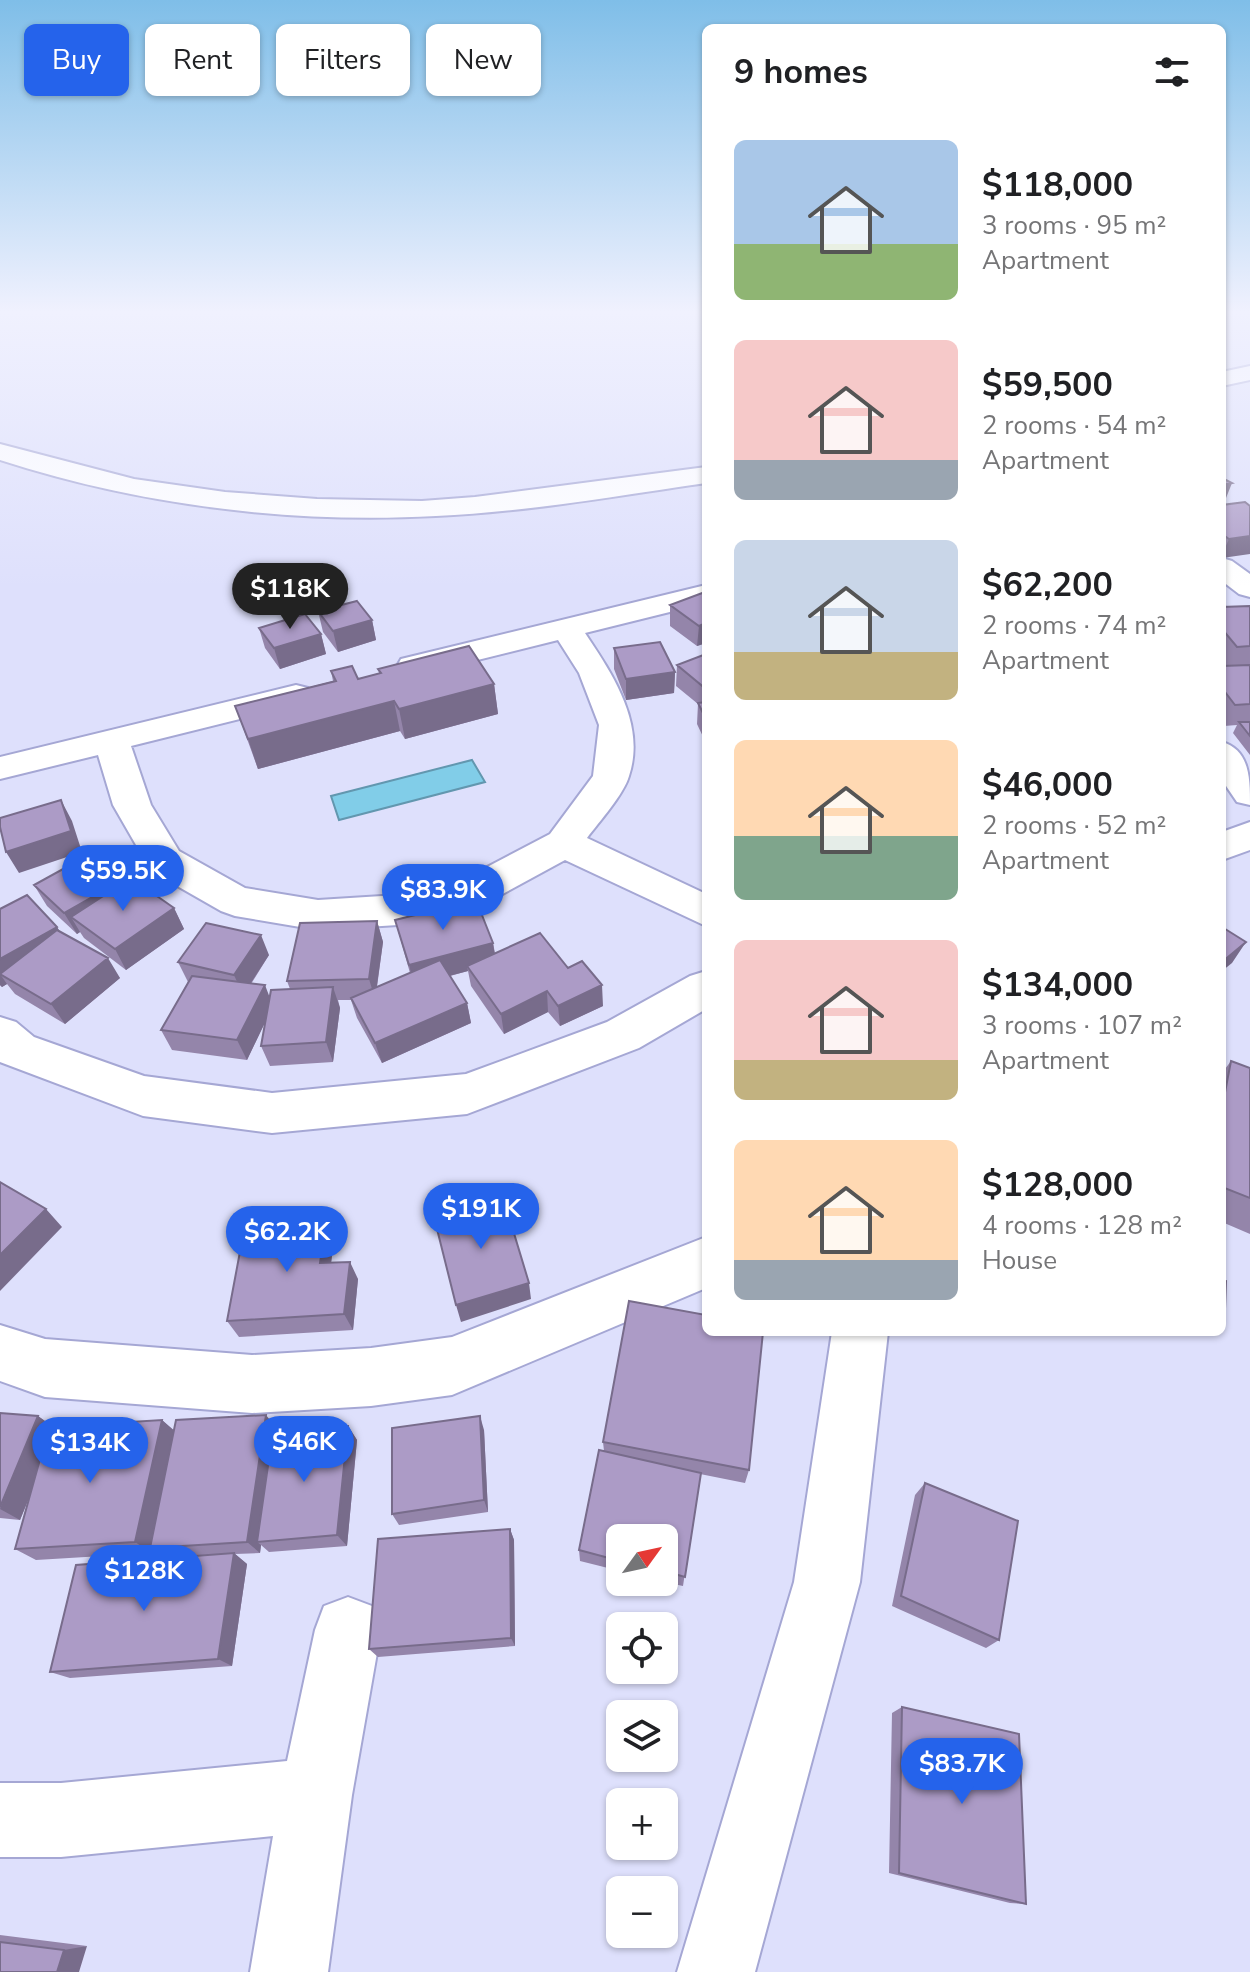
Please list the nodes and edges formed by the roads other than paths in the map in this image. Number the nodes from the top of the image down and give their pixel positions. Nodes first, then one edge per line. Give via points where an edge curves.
1 (0, 452) edge
2 (702, 476) edge
3 (1226, 570) edge
4 (1250, 588) edge
5 (702, 595) edge
6 (566, 628) junction
7 (384, 673) edge
8 (324, 688) edge
9 (112, 741) junction
10 (1226, 759) edge
11 (0, 768) edge
12 (1250, 793) edge
13 (1250, 835) edge
14 (564, 843) junction
15 (1226, 845) edge
16 (702, 909) edge
17 (702, 990) edge
18 (0, 1035) edge
19 (702, 1264) edge
20 (859, 1336) edge
21 (0, 1353) edge
22 (348, 1630) dead end
23 (316, 1795) junction
24 (0, 1820) edge
25 (289, 1972) edge
26 (716, 1972) edge

1 - 2 street via 49,469 153,491 301,507 438,508
3 - 4 street
5 - 6 street
6 - 7 street
6 - 14 street via 595,673 616,725 611,777
8 - 9 street
9 - 11 street
9 - 14 street via 132,805 165,861 235,901 318,915 398,910 483,887
10 - 12 street
13 - 15 street
14 - 16 street
17 - 18 street via 623,1035 467,1094 272,1113 143,1096 18,1050
19 - 21 street via 452,1366 371,1377 252,1384 45,1368
20 - 26 street via 827,1582
22 - 23 street
23 - 24 street via 61,1820
23 - 25 street

